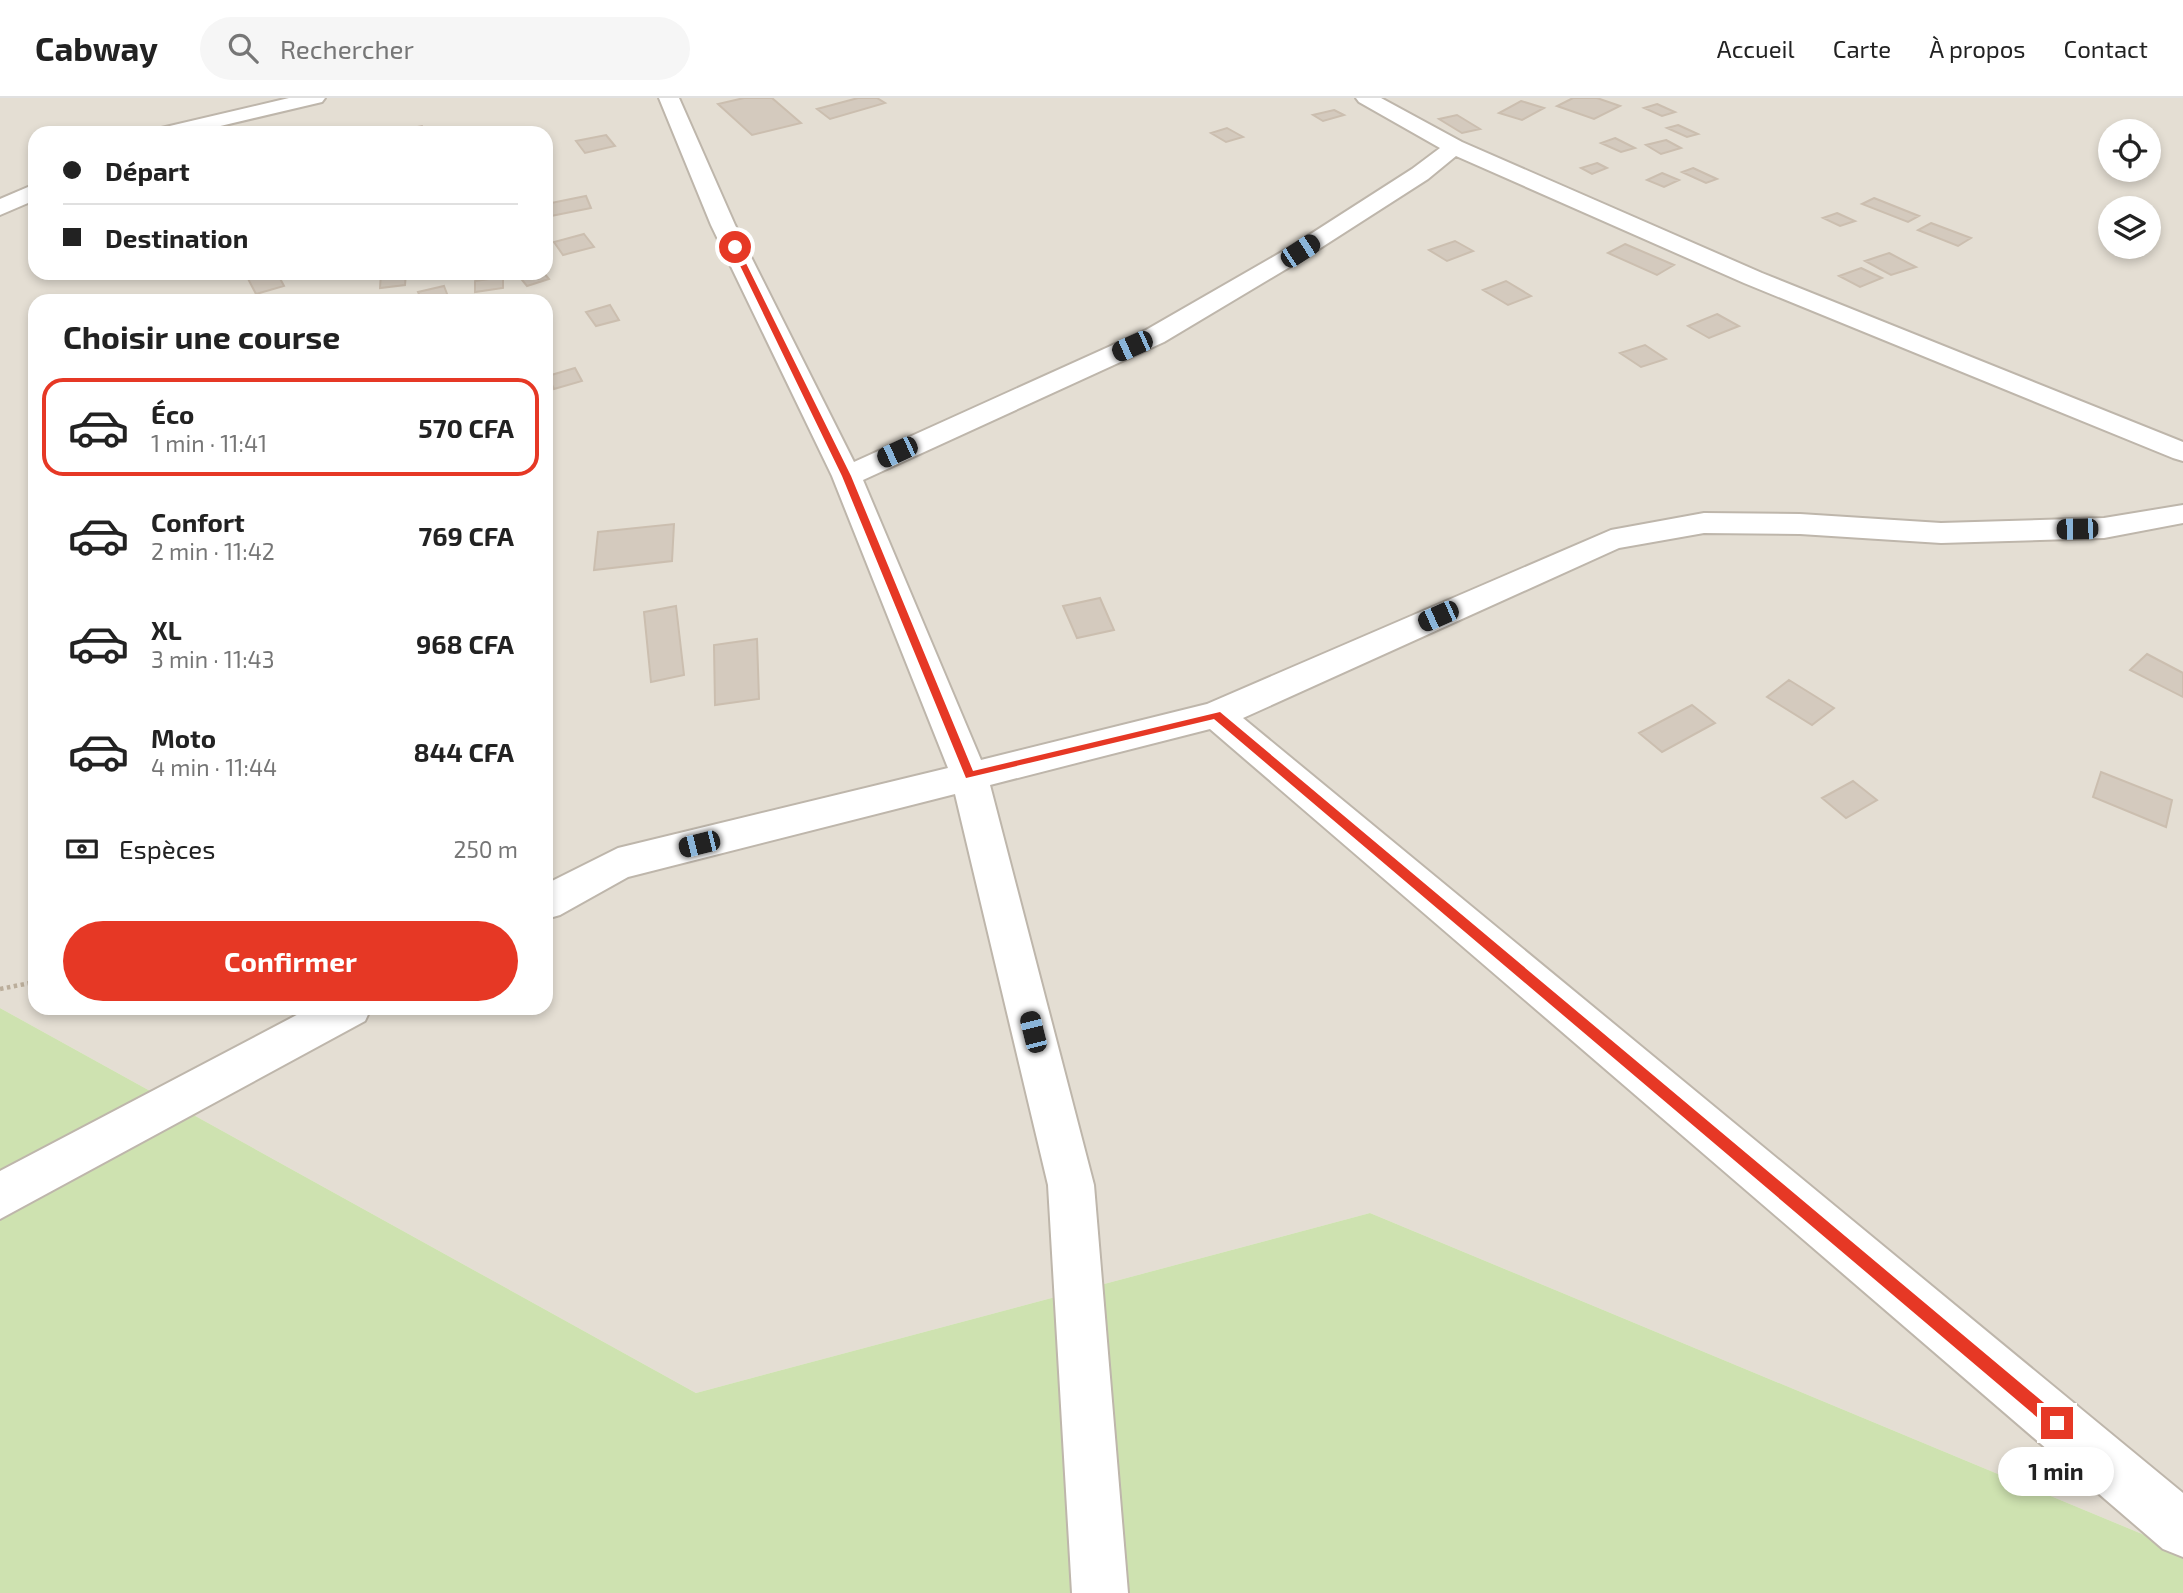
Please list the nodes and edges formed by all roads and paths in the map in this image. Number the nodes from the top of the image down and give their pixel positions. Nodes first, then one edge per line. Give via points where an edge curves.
1 (315, 98) edge
2 (670, 98) edge
3 (1366, 98) edge
4 (194, 126) edge
5 (1454, 147) junction
6 (28, 194) edge
7 (0, 208) edge
8 (2183, 452) edge
9 (847, 476) junction
10 (2183, 514) edge
11 (1216, 715) junction
12 (970, 775) junction
13 (553, 899) edge
14 (28, 983) edge
15 (0, 989) edge
16 (337, 1015) edge
17 (0, 1196) edge
18 (2183, 1529) edge
19 (1100, 1593) edge

1 - 4 street
2 - 9 street via 723,225
3 - 5 street
5 - 8 street via 1753,278
5 - 9 street via 1300,251 1155,336
6 - 7 street
9 - 12 street
10 - 11 street via 2104,528 1941,533 1704,523 1611,540
11 - 12 street
11 - 18 street
12 - 13 street via 618,864
12 - 19 street via 1072,1185
14 - 15 path
16 - 17 street

